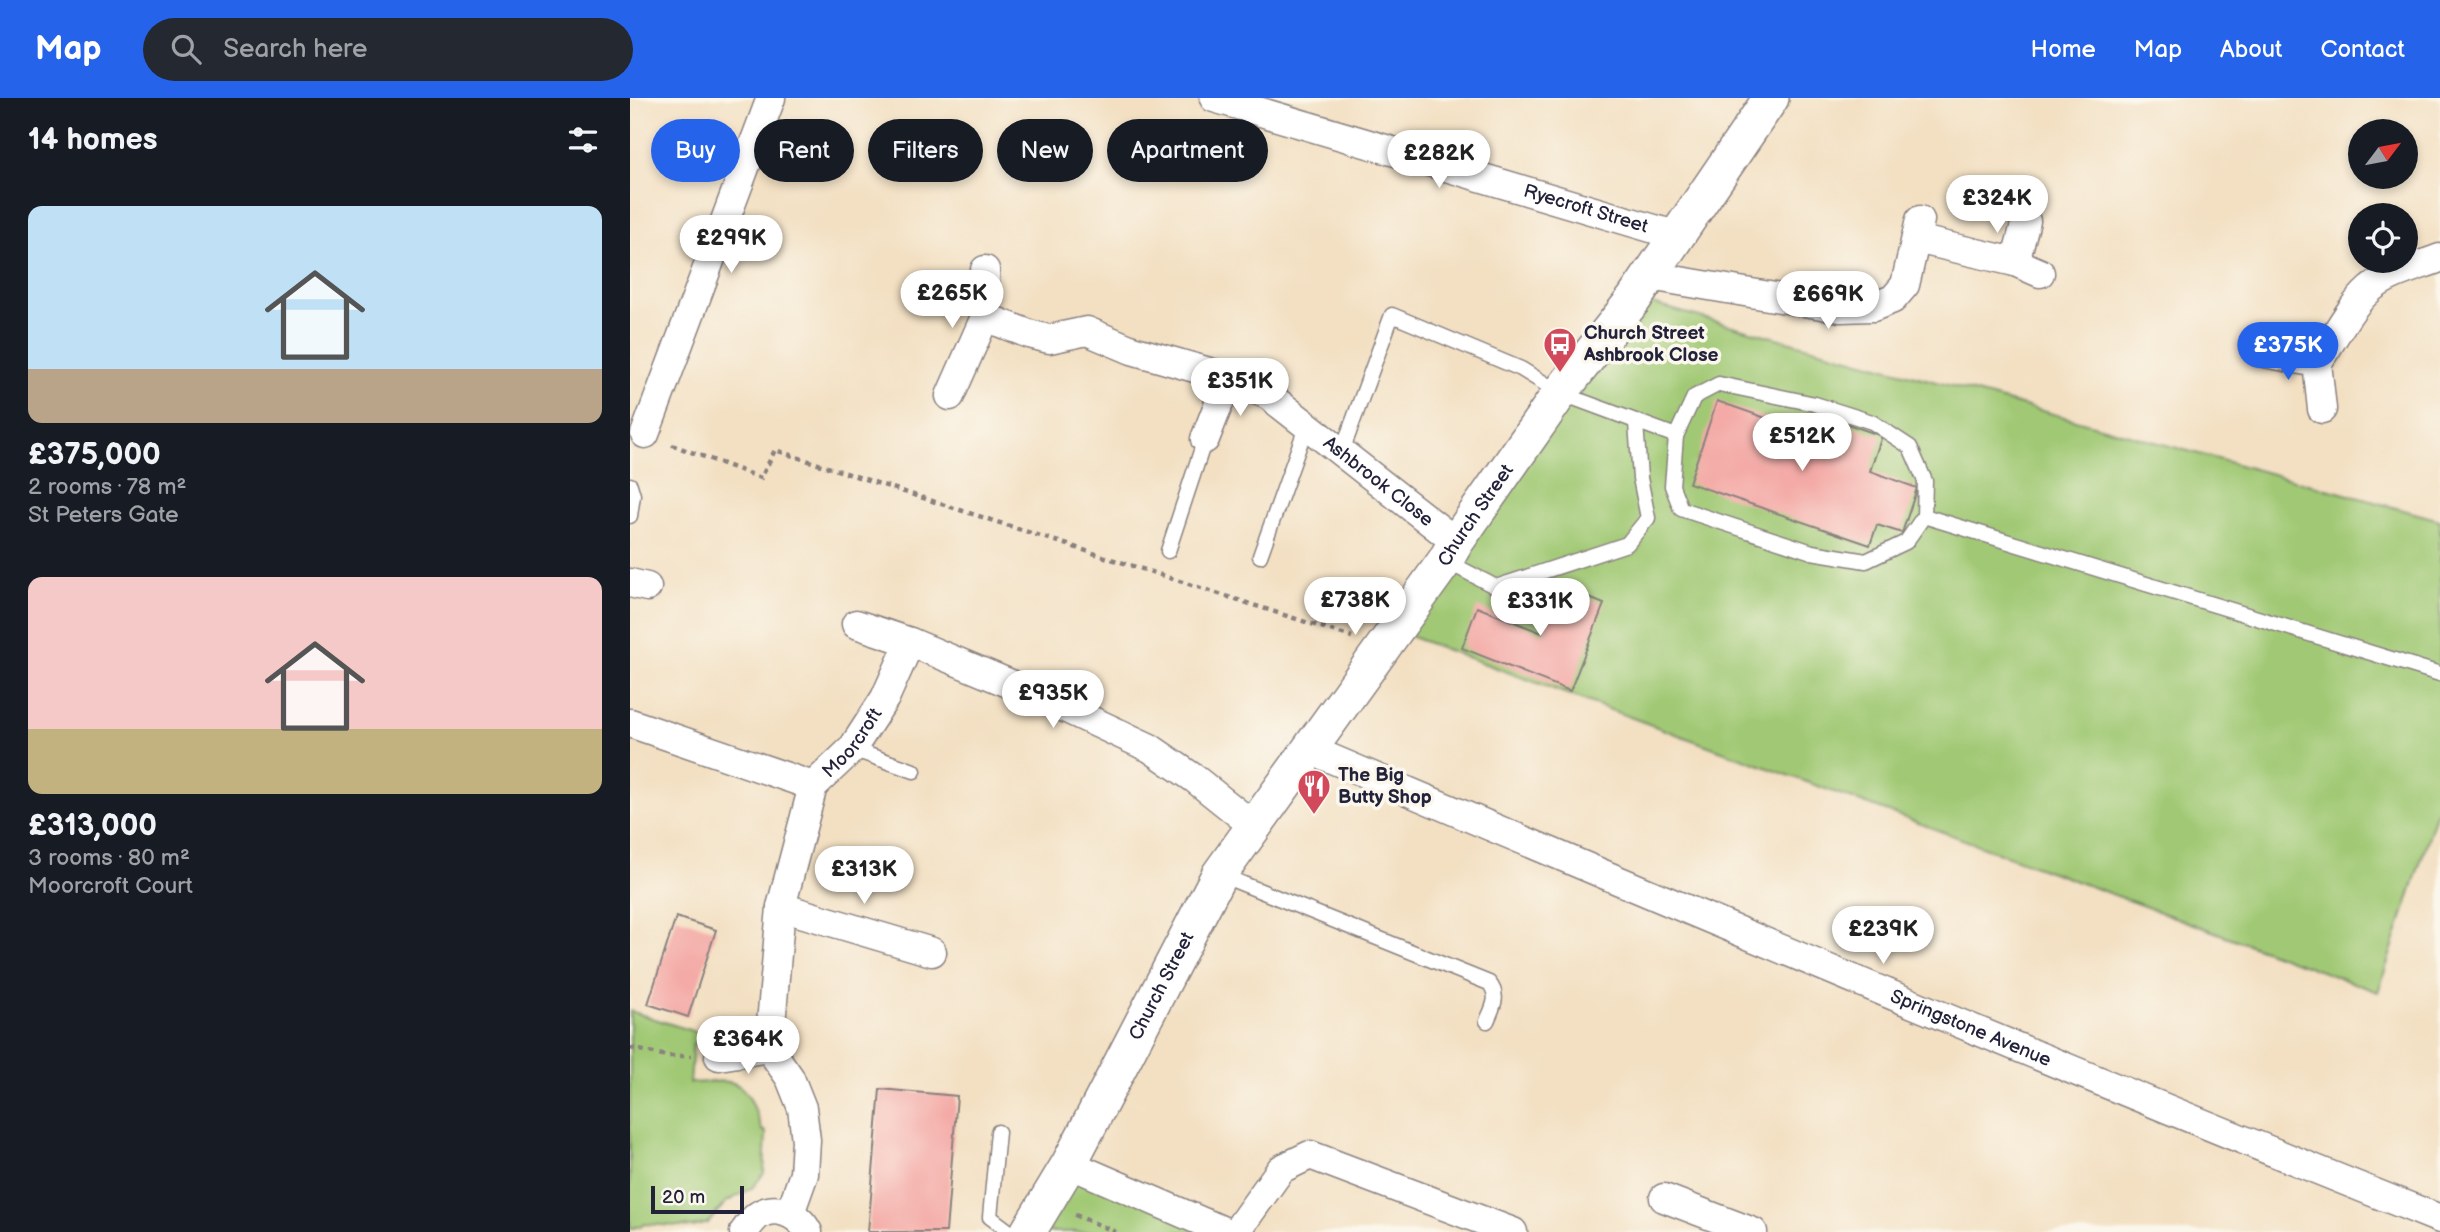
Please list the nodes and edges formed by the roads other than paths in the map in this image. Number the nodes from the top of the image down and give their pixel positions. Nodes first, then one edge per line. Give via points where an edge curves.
1 (771, 98) edge
2 (1214, 98) edge
3 (1771, 98) edge
4 (2026, 221) dead end
5 (1678, 236) junction
6 (2440, 258) edge
7 (985, 270) dead end
8 (1650, 276) junction
9 (985, 317) junction
10 (2259, 352) dead end
11 (2318, 363) junction
12 (1228, 380) junction
13 (1560, 393) junction
14 (950, 396) dead end
15 (2322, 409) dead end
16 (1636, 423) junction
17 (1306, 427) junction
18 (645, 434) road end
19 (1676, 436) junction
20 (1205, 439) joint
21 (1341, 454) junction
22 (630, 485) edge
23 (630, 516) edge
24 (1924, 516) junction
25 (1168, 551) dead end
26 (1450, 551) junction
27 (1260, 556) dead end
28 (856, 624) dead end
29 (910, 642) junction
30 (2440, 674) edge
31 (630, 723) edge
32 (852, 748) junction
33 (1311, 750) junction
34 (914, 771) dead end
35 (813, 786) junction
36 (1255, 827) junction
37 (1219, 875) junction
38 (782, 907) junction
39 (932, 952) dead end
40 (1487, 1021) dead end
41 (769, 1048) junction
42 (719, 1056) road end
43 (998, 1132) dead end
44 (1069, 1164) junction
45 (1664, 1198) dead end
46 (2440, 1219) edge
47 (799, 1222) edge
48 (744, 1232) edge
49 (1010, 1232) edge
50 (1027, 1232) edge
51 (1226, 1232) edge
52 (1236, 1232) edge
53 (1513, 1232) edge
54 (1753, 1232) edge

1 - 18 street
2 - 5 street, Ryecroft Street
3 - 5 street, Church Street
4 - 8 street via 2027,267 1918,230 1905,285 1893,299 1873,307 1840,308
5 - 8 street, Church Street
6 - 11 street via 2391,276 2369,290
7 - 9 street
8 - 13 street, Church Street
9 - 12 street, Ashbrook Close via 1049,339 1087,331
9 - 14 street
10 - 11 street
11 - 15 street
12 - 17 street, Ashbrook Close via 1268,395
12 - 20 street
13 - 16 lane
13 - 21 lane via 1521,369 1392,315
13 - 26 street, Church Street
16 - 19 lane
16 - 26 lane via 1648,518 1627,544 1496,587
17 - 21 street, Ashbrook Close
17 - 27 lane
19 - 24 lane via 1672,486 1681,509 1812,552 1867,561 1906,542
19 - 24 lane via 1694,397 1719,384 1815,404 1872,422 1910,447 1925,481
20 - 25 lane
21 - 26 street, Ashbrook Close
22 - 23 lane
24 - 30 lane
26 - 33 street, Church Street
28 - 29 street
29 - 32 street, Moorcroft via 885,698
29 - 36 street via 1150,748
31 - 35 street
32 - 34 lane
32 - 35 street, Moorcroft
33 - 36 street, Church Street
33 - 46 street, Springstone Avenue via 2122,1092
35 - 38 street, Moorcroft
36 - 37 street, Church Street
37 - 40 lane via 1489,983 1495,1001
37 - 44 street, Church Street
38 - 39 street
38 - 41 street, Moorcroft
41 - 42 street
41 - 47 street via 790,1078 802,1108 806,1140
43 - 49 lane via 990,1217
44 - 50 street, Church Street
44 - 51 street
45 - 54 street
47 - 48 street via 780,1210 768,1211
52 - 53 street via 1281,1169 1310,1155

